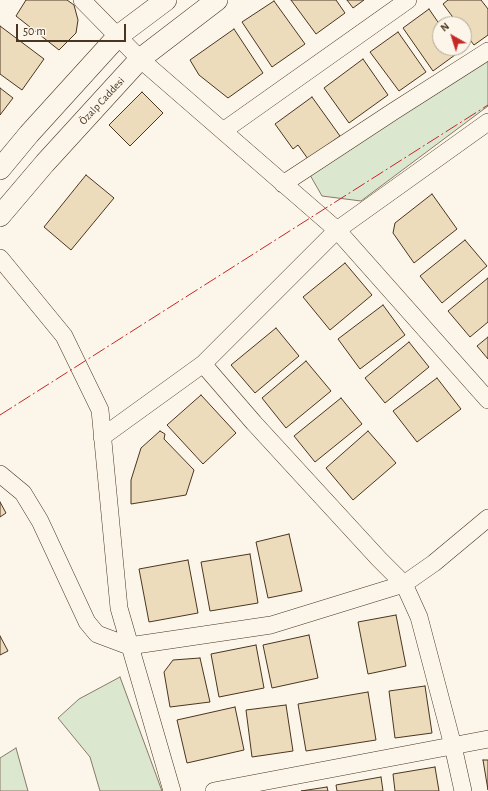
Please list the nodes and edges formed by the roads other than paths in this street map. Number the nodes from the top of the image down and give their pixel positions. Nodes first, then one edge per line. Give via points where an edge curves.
1 (82, 0) edge
2 (166, 0) edge
3 (217, 0) edge
4 (408, 0) edge
5 (118, 36) junction
6 (488, 51) edge
7 (140, 59) junction
8 (488, 122) edge
9 (223, 131) junction
10 (0, 168) edge
11 (283, 184) junction
12 (0, 216) edge
13 (337, 230) junction
14 (0, 258) edge
15 (203, 364) junction
16 (488, 400) edge
17 (102, 437) junction
18 (0, 474) edge
19 (488, 518) edge
20 (404, 584) junction
21 (129, 646) junction
22 (488, 739) edge
23 (453, 746) junction
24 (172, 791) edge
25 (214, 791) edge
26 (463, 791) edge

1 - 5 street
2 - 5 main road
3 - 7 main road, Özalp Caddesi
4 - 9 street
5 - 7 street
5 - 10 main road
6 - 11 street
7 - 9 street
7 - 12 main road, Özalp Caddesi
8 - 13 street
9 - 11 street
11 - 13 street
13 - 15 street
13 - 16 street
14 - 17 street via 64,336 100,410
15 - 17 street
15 - 20 street via 254,423
17 - 21 street via 119,608
18 - 21 street via 23,493 87,622 98,634
19 - 20 street via 434,563
20 - 21 street via 271,625
20 - 23 street via 419,616
21 - 24 street
22 - 23 street
23 - 25 street
23 - 26 street

